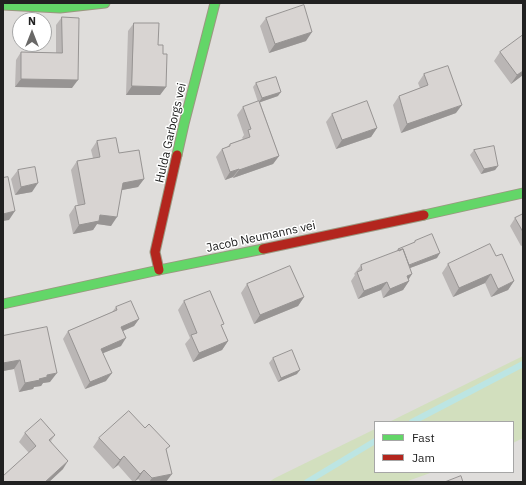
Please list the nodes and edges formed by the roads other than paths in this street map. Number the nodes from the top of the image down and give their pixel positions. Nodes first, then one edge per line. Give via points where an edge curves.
1 (105, 3) edge
2 (215, 3) edge
3 (3, 4) edge
4 (523, 193) edge
5 (159, 270) junction
6 (3, 304) edge

1 - 3 street via 60,8
2 - 5 street, Hulda Garborgs vei via 155,252
4 - 5 street, Jacob Neumanns vei
5 - 6 street, Jacob Neumanns vei

